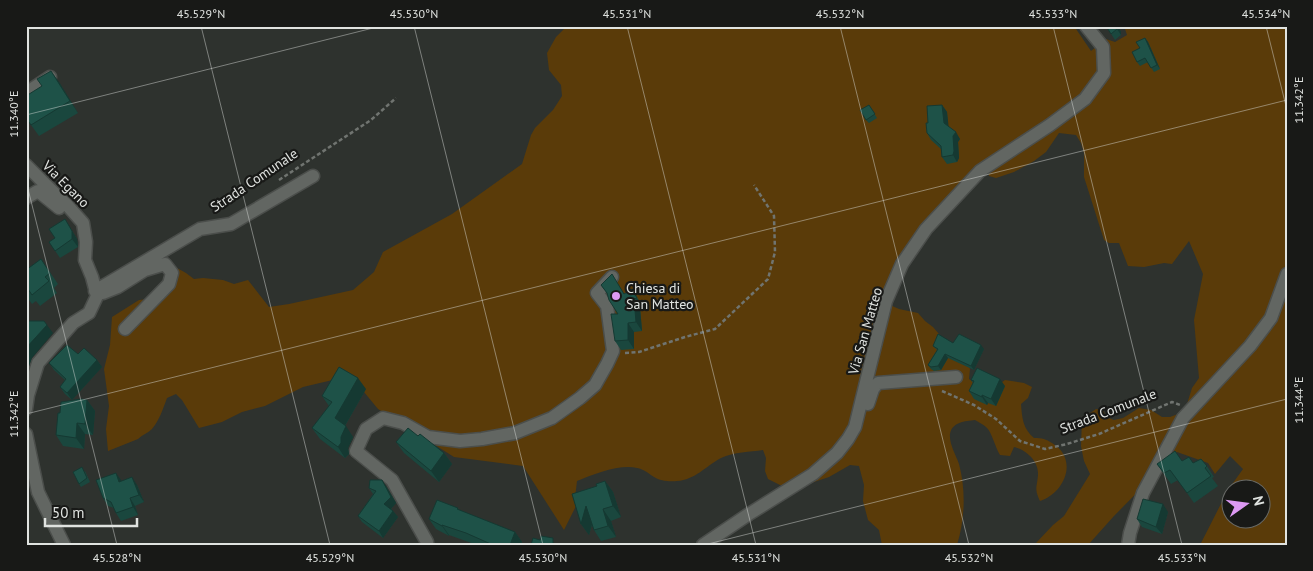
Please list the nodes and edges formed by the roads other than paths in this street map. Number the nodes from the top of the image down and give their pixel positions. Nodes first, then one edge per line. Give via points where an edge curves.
1 (1086, 26) edge
2 (50, 77) edge
3 (26, 93) edge
4 (26, 165) edge
5 (312, 176) dead end
6 (26, 198) edge
7 (75, 214) junction
8 (1287, 274) edge
9 (612, 277) edge
10 (96, 293) junction
11 (125, 329) dead end
12 (956, 376) dead end
13 (26, 409) edge
14 (855, 427) junction
15 (26, 434) edge
16 (64, 545) edge
17 (427, 545) edge
18 (703, 545) edge
19 (1128, 545) edge

1 - 14 street, Via San Matteo via 1103,47 1104,73 1085,99 980,171 926,229 902,264 886,301
2 - 3 street
4 - 7 street, Via Egano
5 - 10 street, Strada Comunale via 232,224 200,229
6 - 7 street via 38,191 67,214
7 - 10 street, Via Egano via 83,223 85,260
8 - 19 street via 1271,318 1250,346 1183,418 1143,493
9 - 17 street via 597,292 607,306 613,351 610,359 595,385 552,418 515,433 460,441 428,437 403,423 383,418 366,429 356,451 392,480
10 - 11 street via 118,287 145,270 165,264 172,273 169,284
10 - 13 street via 89,312 73,323 38,363
12 - 14 street via 878,383
14 - 18 street, Via San Matteo via 837,453 813,474
15 - 16 street via 38,492

